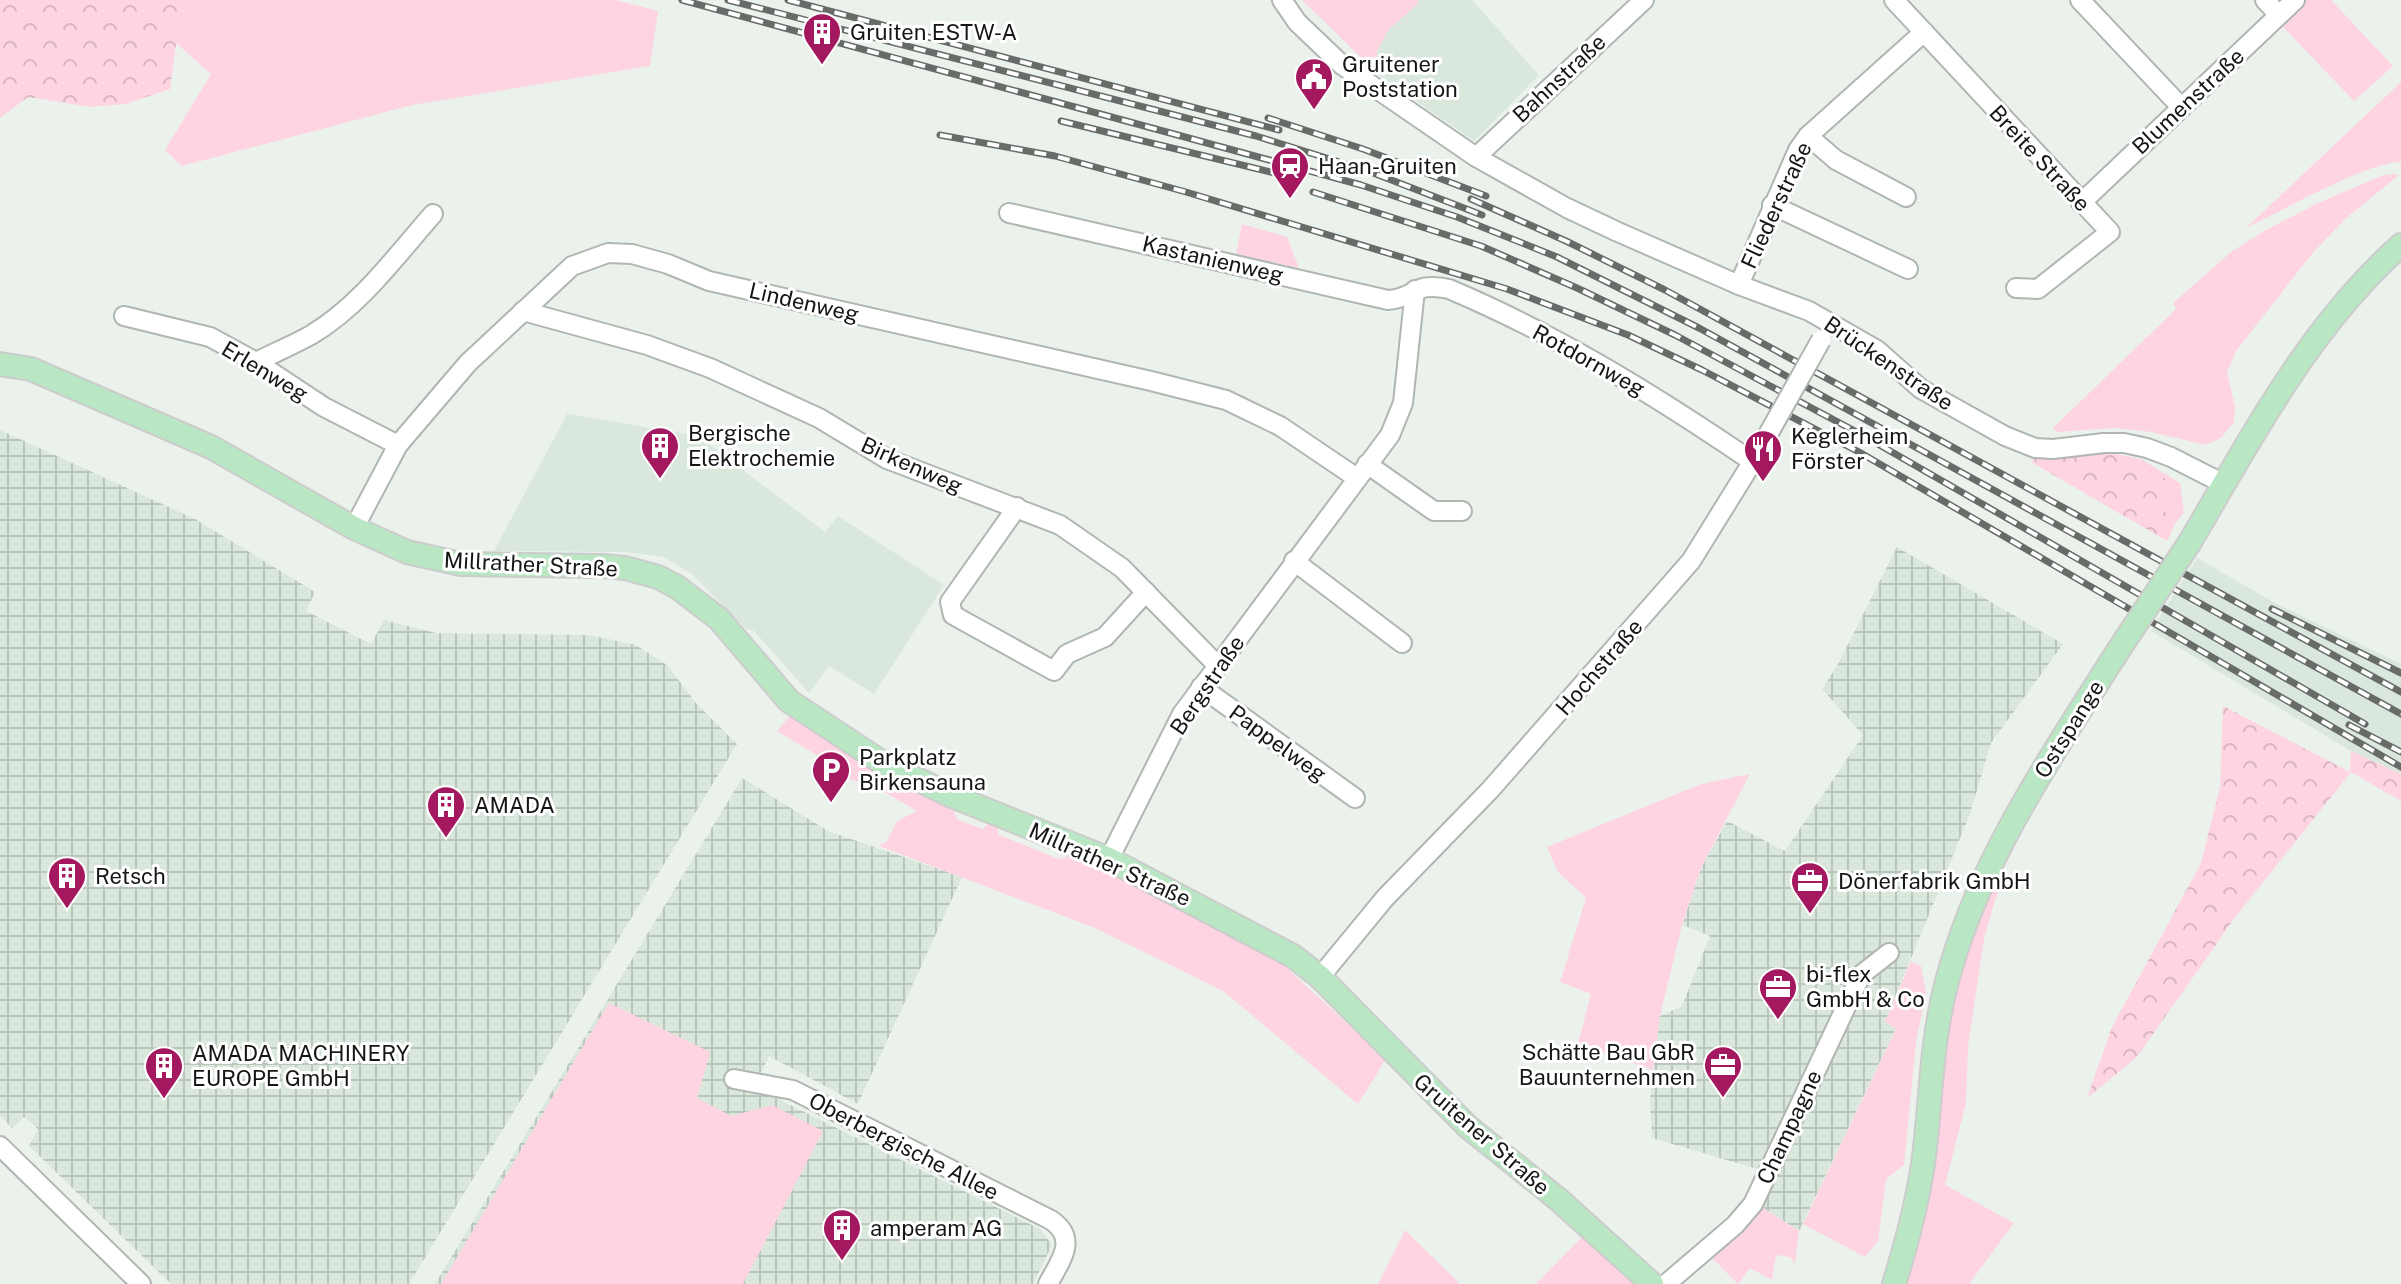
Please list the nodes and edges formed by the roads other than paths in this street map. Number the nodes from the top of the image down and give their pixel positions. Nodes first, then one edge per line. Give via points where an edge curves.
1 (1282, 0) edge
2 (1644, 0) edge
3 (1894, 0) edge
4 (2080, 0) edge
5 (2265, 0) edge
6 (2295, 0) edge
7 (2279, 15) junction
8 (1924, 32) junction
9 (2181, 107) junction
10 (1808, 136) junction
11 (1476, 157) junction
12 (1906, 197) dead end
13 (2081, 203) junction
14 (1772, 205) junction
15 (1009, 213) dead end
16 (433, 214) dead end
17 (2401, 245) edge
18 (1908, 269) dead end
19 (1739, 285) junction
20 (2016, 288) dead end
21 (1415, 290) junction
22 (523, 311) junction
23 (124, 316) dead end
24 (1830, 322) junction
25 (256, 362) junction
26 (0, 364) edge
27 (398, 445) junction
28 (1758, 453) junction
29 (1362, 471) junction
30 (2224, 484) junction
31 (1017, 507) junction
32 (1462, 511) dead end
33 (354, 528) junction
34 (1294, 561) junction
35 (1146, 592) junction
36 (1402, 643) dead end
37 (1217, 665) junction
38 (1201, 687) junction
39 (1355, 798) dead end
40 (1109, 859) junction
41 (1889, 953) dead end
42 (1320, 977) junction
43 (734, 1079) dead end
44 (0, 1146) edge
45 (141, 1284) edge
46 (1048, 1284) edge
47 (1652, 1284) edge
48 (1666, 1284) edge
49 (1894, 1284) edge

1 - 11 street, Brückenstraße via 1342,65
2 - 11 street, Bahnstraße
3 - 8 street, Breite Straße
4 - 9 street
5 - 7 street
6 - 7 street, Blumenstraße
7 - 9 street, Blumenstraße
8 - 10 street, Fliederstraße
8 - 13 street, Breite Straße
9 - 13 street, Blumenstraße
10 - 12 street via 1836,160
10 - 14 street, Fliederstraße
11 - 19 street, Brückenstraße via 1567,208
13 - 20 street, Breite Straße via 2110,232 2038,289
14 - 18 street
14 - 19 street, Fliederstraße
15 - 21 street, Kastanienweg via 1388,300
16 - 25 street via 340,314
17 - 30 main road, Ostspange via 2307,349
19 - 24 street, Brückenstraße
21 - 28 street, Rotdornweg via 1430,285 1449,289 1563,342
21 - 29 street, Bergstraße via 1403,403 1390,435
22 - 27 street, Lindenweg via 468,363
22 - 29 street, Lindenweg via 572,266 608,253 632,254 709,281 1226,400
22 - 31 street, Birkenweg via 710,368 819,418 887,459
23 - 25 street, Erlenweg via 210,337
24 - 28 street, Hochstraße, bridge
24 - 30 street, Brückenstraße via 1877,350 1921,389 2022,444 2053,449 2124,443 2171,457
25 - 27 street, Erlenweg via 324,407
26 - 33 main road, Millrather Straße via 31,369 211,447
27 - 33 street, Lindenweg
28 - 42 street, Hochstraße via 1705,541 1664,593 1490,790 1385,898
29 - 32 street via 1434,511
29 - 34 street, Bergstraße
30 - 49 main road, Ostspange, bridge via 2002,837 1968,915 1945,987 1917,1201
31 - 35 street, Birkenweg via 1096,548
31 - 35 street via 950,602 953,615 1054,671 1067,654 1105,637
33 - 40 main road, Millrather Straße via 407,552 449,562 603,566 658,577 719,619 789,701 842,738 899,772
34 - 36 street
34 - 37 street, Bergstraße
35 - 37 street, Birkenweg
37 - 38 street, Bergstraße
38 - 39 street, Pappelweg
38 - 40 street, Bergstraße via 1182,714
40 - 42 main road, Millrather Straße via 1270,942
41 - 48 street, Champagne via 1861,975 1753,1204
42 - 47 main road, Gruitener Straße via 1467,1126
43 - 46 street, Oberbergische Allee via 793,1090 1059,1226 1065,1234 1064,1254
44 - 45 street

